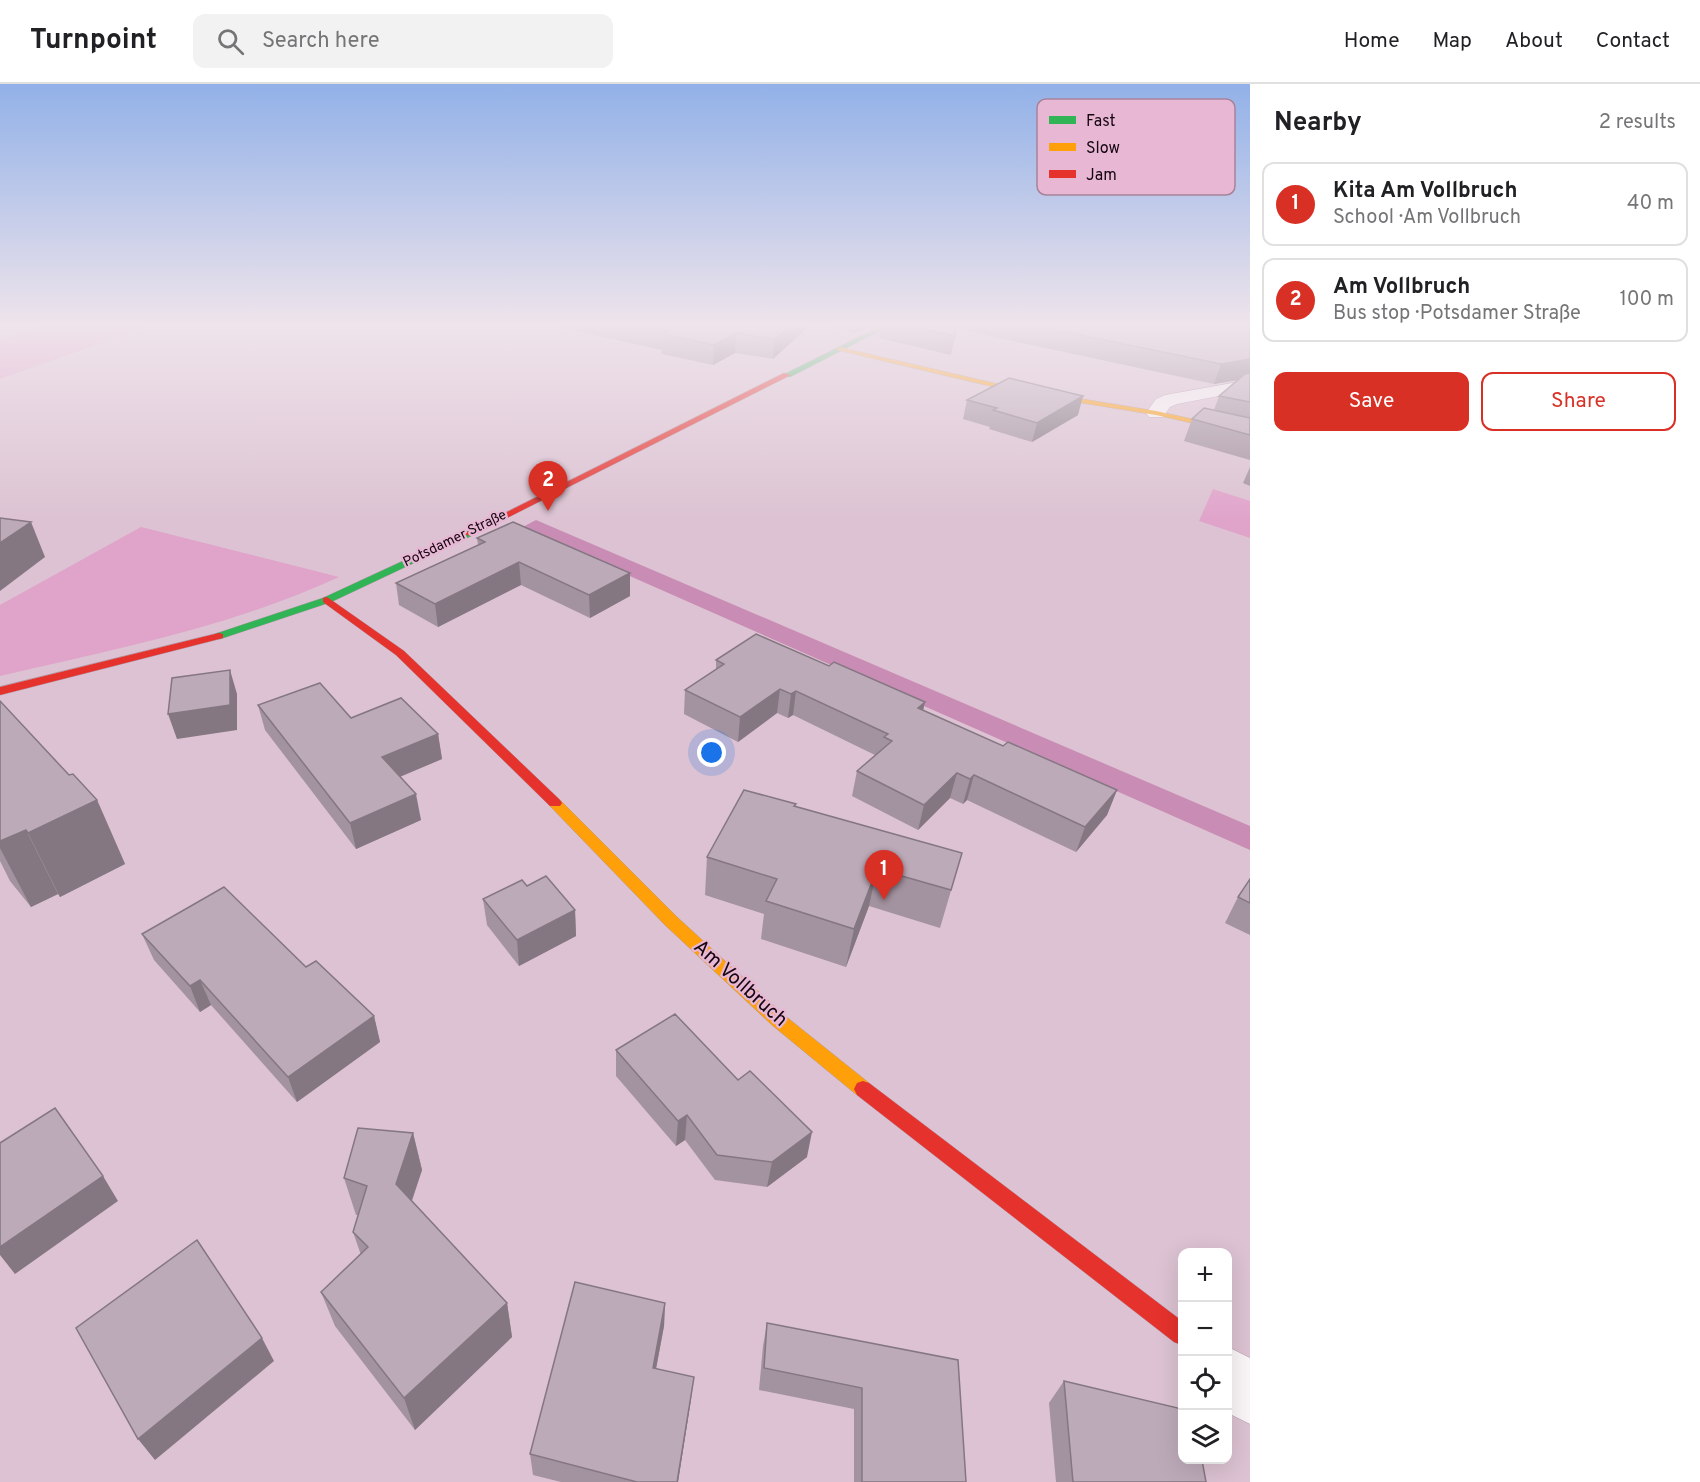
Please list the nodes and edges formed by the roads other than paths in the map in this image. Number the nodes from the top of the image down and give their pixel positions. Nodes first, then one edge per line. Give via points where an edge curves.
1 (756, 391) edge
2 (1023, 391) edge
3 (1215, 391) edge
4 (1156, 413) junction
5 (1250, 434) edge
6 (327, 600) junction
7 (0, 691) edge
8 (1178, 1331) edge
9 (1232, 1380) edge
10 (1250, 1396) edge

1 - 6 street, Potsdamer Straße
2 - 4 street
3 - 4 street via 1172,399
4 - 5 street
6 - 7 street, Potsdamer Straße via 204,641
6 - 8 street, Am Vollbruch via 400,653 671,921 778,1020
9 - 10 street

